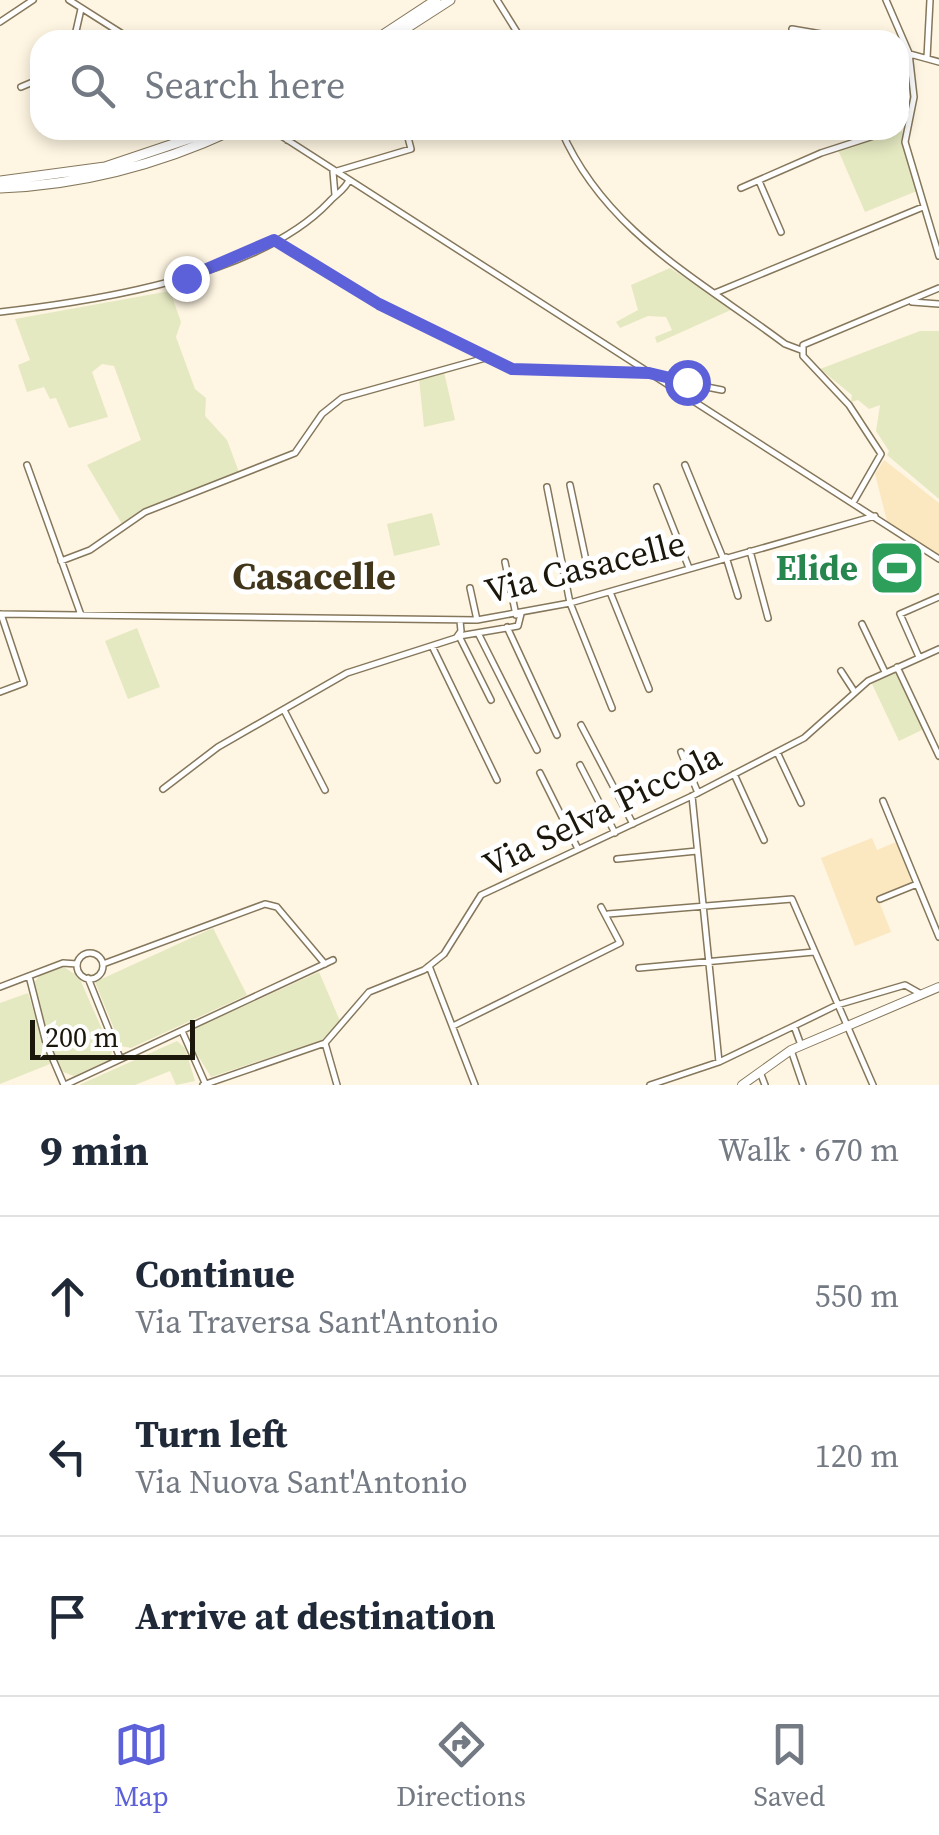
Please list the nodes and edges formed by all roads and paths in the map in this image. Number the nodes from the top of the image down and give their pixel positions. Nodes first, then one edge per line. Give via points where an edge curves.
1 (33, 0) edge
2 (69, 0) edge
3 (436, 0) edge
4 (450, 0) edge
5 (496, 0) edge
6 (886, 0) edge
7 (930, 0) edge
8 (82, 8) junction
9 (0, 22) edge
10 (792, 29) dead end
11 (76, 30) edge
12 (116, 30) edge
13 (390, 30) edge
14 (404, 30) edge
15 (516, 30) edge
16 (798, 30) edge
17 (899, 30) edge
18 (909, 53) joint
19 (927, 58) junction
20 (939, 62) edge
21 (30, 83) edge
22 (21, 86) dead end
23 (909, 110) edge
24 (198, 140) edge
25 (287, 140) edge
26 (409, 140) edge
27 (565, 140) edge
28 (859, 140) edge
29 (905, 140) edge
30 (334, 170) junction
31 (349, 180) junction
32 (759, 181) junction
33 (0, 184) edge
34 (741, 188) dead end
35 (364, 189) junction
36 (335, 195) junction
37 (924, 207) junction
38 (781, 232) dead end
39 (274, 240) junction
40 (939, 256) edge
41 (939, 288) edge
42 (715, 294) junction
43 (904, 303) junction
44 (938, 304) edge
45 (0, 312) edge
46 (801, 350) junction
47 (489, 357) junction
48 (649, 373) junction
49 (656, 378) junction
50 (722, 390) dead end
51 (685, 465) dead end
52 (27, 466) dead end
53 (570, 485) dead end
54 (657, 486) dead end
55 (547, 487) dead end
56 (854, 500) junction
57 (875, 516) junction
58 (750, 551) junction
59 (724, 558) junction
60 (939, 559) edge
61 (60, 561) junction
62 (505, 562) dead end
63 (689, 568) junction
64 (563, 570) junction
65 (508, 577) junction
66 (490, 580) dead end
67 (470, 588) dead end
68 (610, 592) junction
69 (738, 596) dead end
70 (939, 597) edge
71 (570, 603) junction
72 (0, 614) edge
73 (80, 614) junction
74 (519, 615) junction
75 (768, 618) dead end
76 (477, 620) junction
77 (460, 621) junction
78 (862, 624) dead end
79 (507, 628) junction
80 (478, 632) junction
81 (459, 636) junction
82 (432, 646) junction
83 (939, 649) edge
84 (919, 658) junction
85 (897, 667) junction
86 (840, 671) dead end
87 (885, 672) junction
88 (649, 689) dead end
89 (854, 691) junction
90 (0, 692) edge
91 (491, 700) dead end
92 (612, 708) dead end
93 (284, 710) junction
94 (581, 725) dead end
95 (557, 736) dead end
96 (537, 750) dead end
97 (681, 752) dead end
98 (776, 752) junction
99 (939, 756) edge
100 (580, 765) dead end
101 (540, 773) dead end
102 (734, 774) junction
103 (497, 780) dead end
104 (162, 789) dead end
105 (325, 790) dead end
106 (695, 795) junction
107 (883, 801) dead end
108 (800, 803) dead end
109 (633, 824) junction
110 (614, 833) junction
111 (764, 840) dead end
112 (578, 849) junction
113 (697, 850) junction
114 (617, 858) dead end
115 (917, 884) junction
116 (880, 899) dead end
117 (703, 906) junction
118 (601, 907) dead end
119 (608, 914) dead end
120 (939, 938) edge
121 (814, 952) junction
122 (333, 960) dead end
123 (709, 962) junction
124 (77, 964) junction
125 (103, 964) junction
126 (325, 964) junction
127 (429, 966) junction
128 (639, 968) dead end
129 (29, 976) junction
130 (88, 978) junction
131 (0, 987) edge
132 (939, 987) edge
133 (922, 994) junction
134 (837, 1005) junction
135 (453, 1026) junction
136 (794, 1026) junction
137 (847, 1026) junction
138 (182, 1031) junction
139 (325, 1043) junction
140 (801, 1045) junction
141 (790, 1050) junction
142 (120, 1060) junction
143 (719, 1062) junction
144 (760, 1070) junction
145 (204, 1084) edge
146 (65, 1085) edge
147 (337, 1085) edge
148 (475, 1085) edge
149 (650, 1085) edge
150 (742, 1085) edge
151 (765, 1085) edge
152 (803, 1085) edge
153 (873, 1085) edge

1 - 9 street
2 - 8 street
3 - 13 highway
4 - 14 highway
5 - 15 street
6 - 17 street
7 - 19 street
8 - 11 street
8 - 12 street
10 - 16 street
18 - 19 street
18 - 23 street
19 - 20 street
21 - 22 street
24 - 33 highway via 68,182
25 - 30 street
26 - 30 street via 411,149
27 - 42 street via 599,197 668,263
28 - 32 street
29 - 37 street
30 - 31 street
30 - 36 street
31 - 35 street
31 - 36 street
32 - 34 street
32 - 38 street
35 - 36 street
35 - 48 street
36 - 39 street via 310,220
37 - 40 street
37 - 42 street
39 - 45 street via 164,286
39 - 47 street via 379,304
41 - 43 street
41 - 44 street
42 - 46 street
43 - 44 street
43 - 46 street via 808,341
46 - 56 street via 881,454
47 - 48 street via 524,370
47 - 61 street via 342,398 295,453 145,512 90,550
48 - 49 street
49 - 50 street
49 - 56 street
51 - 59 street
52 - 61 street
53 - 64 street via 587,565
54 - 63 street
55 - 64 street
56 - 57 street
57 - 58 street, Via Casacelle
57 - 60 street
58 - 59 street, Via Casacelle
58 - 75 street
59 - 63 street, Via Casacelle
59 - 69 street
61 - 73 street
62 - 65 street
63 - 68 street, Via Casacelle
64 - 71 street
65 - 66 street
65 - 74 street
67 - 76 street
68 - 71 street, Via Casacelle
68 - 88 street
70 - 84 street via 900,614
71 - 74 street, Via Casacelle
71 - 92 street
72 - 73 street, Via Casacelle
72 - 90 street via 24,684
73 - 77 street, Via Casacelle
74 - 76 street, Via Casacelle
74 - 79 street via 520,625
76 - 77 street, Via Casacelle
77 - 81 street
78 - 87 street
79 - 80 street
79 - 95 street
80 - 81 street
80 - 96 street
81 - 82 street
81 - 91 street
82 - 93 street via 347,672
82 - 103 street
83 - 84 street, Via Selva Piccola
84 - 85 street, Via Selva Piccola
85 - 87 street, Via Selva Piccola
85 - 99 street
86 - 89 street
87 - 89 street, Via Selva Piccola
89 - 98 street, Via Selva Piccola via 817,730
93 - 104 street
93 - 105 street
94 - 109 street
97 - 106 street
98 - 102 street, Via Selva Piccola
98 - 108 street
100 - 110 street
101 - 112 street
102 - 106 street, Via Selva Piccola
102 - 111 street
106 - 109 street, Via Selva Piccola
106 - 113 street
107 - 115 street
109 - 110 street, Via Selva Piccola
110 - 112 street, Via Selva Piccola
112 - 127 street, Via Selva Piccola via 482,895 448,949
113 - 114 street
113 - 117 street
115 - 116 street
115 - 120 street
117 - 119 street
117 - 121 street via 792,898
117 - 123 street
118 - 135 street via 620,943
121 - 123 street
121 - 134 street
122 - 126 street
123 - 128 street
123 - 143 street
124 - 125 street via 90,953
124 - 129 street
124 - 130 street
125 - 126 street via 265,904 277,907
125 - 130 street via 98,976
126 - 138 street
127 - 135 street
127 - 139 street, Via Selva Piccola via 369,992
129 - 131 street
129 - 146 street
130 - 142 street
132 - 133 main road
133 - 134 street via 904,985
133 - 137 main road
134 - 136 street
134 - 137 street
135 - 148 street
136 - 140 street
136 - 143 street
137 - 140 main road
137 - 153 street
138 - 142 street
138 - 145 street
139 - 145 street
139 - 147 street
140 - 141 main road
141 - 144 main road
141 - 152 street
142 - 146 street
143 - 149 street
144 - 150 main road
144 - 151 street

